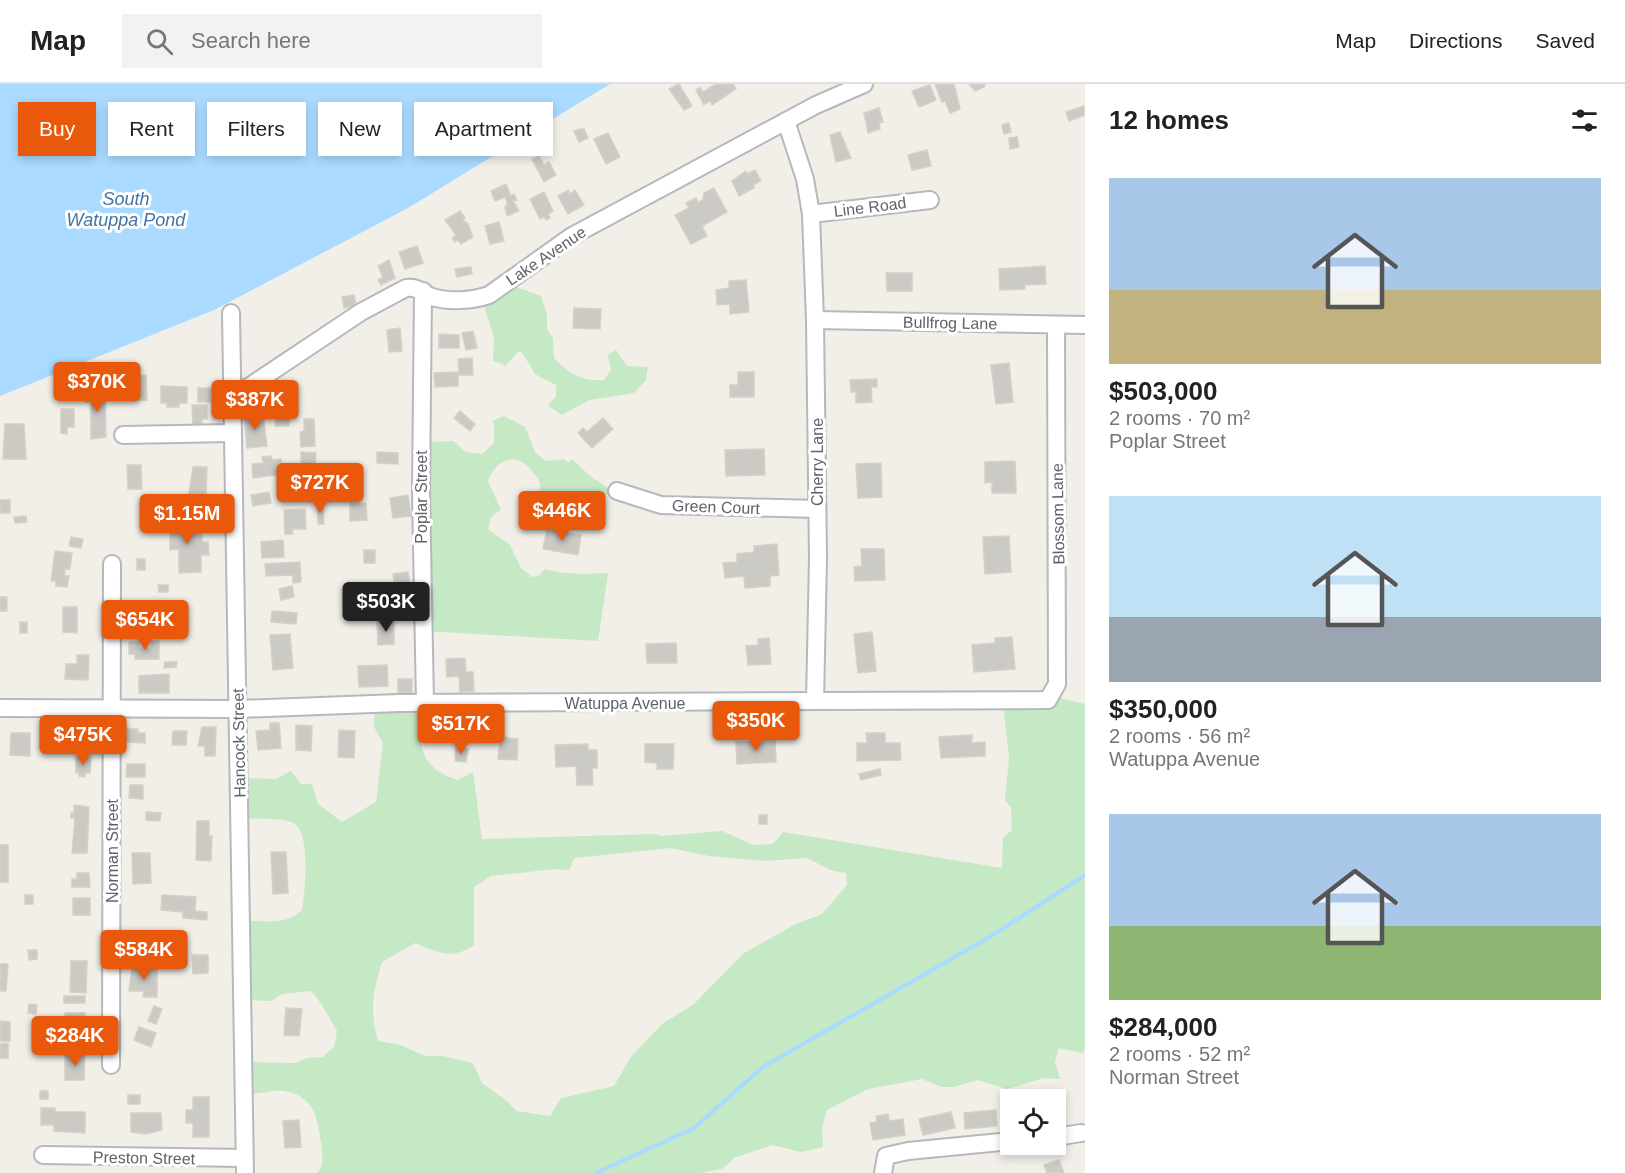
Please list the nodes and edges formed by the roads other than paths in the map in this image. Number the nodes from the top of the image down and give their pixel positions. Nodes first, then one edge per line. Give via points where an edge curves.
1 (864, 84) edge
2 (786, 121) junction
3 (930, 200) dead end
4 (811, 219) junction
5 (423, 291) junction
6 (231, 313) dead end
7 (815, 320) junction
8 (1056, 325) junction
9 (1085, 325) edge
10 (232, 398) junction
11 (232, 433) junction
12 (123, 435) dead end
13 (617, 491) dead end
14 (817, 509) junction
15 (112, 564) dead end
16 (1048, 700) joint
17 (815, 701) junction
18 (425, 703) junction
19 (0, 708) edge
20 (112, 708) junction
21 (238, 709) junction
22 (111, 1065) dead end
23 (1081, 1133) dead end
24 (1066, 1135) edge
25 (1000, 1142) edge
26 (43, 1155) dead end
27 (114, 1165) edge
28 (244, 1165) edge
29 (883, 1173) edge

1 - 2 street, Lake Avenue
2 - 4 street, Cherry Lane via 805,179
2 - 5 street, Lake Avenue via 572,236 489,295 459,300
3 - 4 street, Line Road
4 - 7 street, Cherry Lane
5 - 10 street, Lake Avenue via 411,287 384,298
5 - 18 street, Poplar Street via 421,502
6 - 10 street, Hancock Street
7 - 8 street, Bullfrog Lane
7 - 14 street, Cherry Lane
8 - 9 street, Bullfrog Lane
8 - 16 street, Blossom Lane via 1057,684
10 - 11 street, Hancock Street
11 - 12 street
11 - 21 street, Hancock Street
13 - 14 street, Green Court via 661,506
14 - 17 street, Cherry Lane
15 - 20 street, Norman Street
16 - 17 street, Watuppa Avenue
17 - 18 street, Watuppa Avenue
18 - 21 street, Watuppa Avenue
19 - 20 street, Watuppa Avenue
20 - 21 street, Watuppa Avenue
20 - 22 street, Norman Street
21 - 28 street, Hancock Street
23 - 24 street
25 - 29 street via 908,1150 886,1156
26 - 27 street, Preston Street
27 - 28 street, Preston Street

